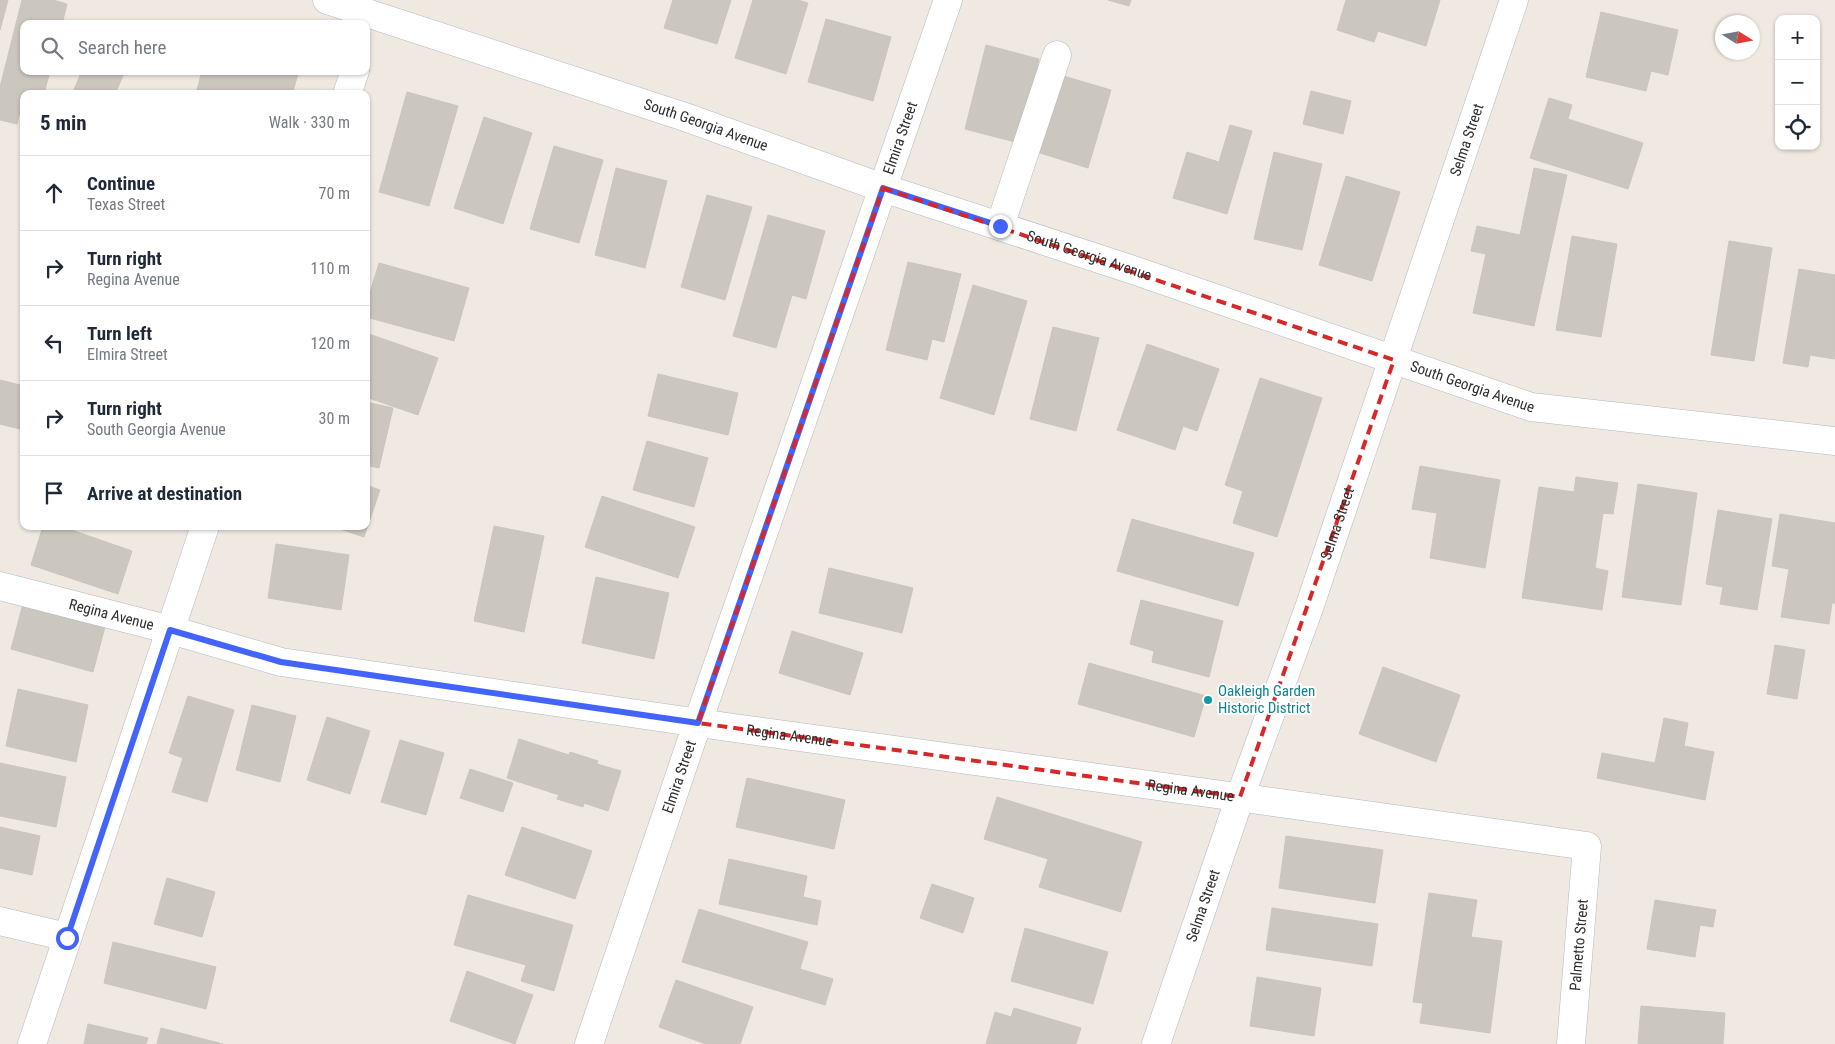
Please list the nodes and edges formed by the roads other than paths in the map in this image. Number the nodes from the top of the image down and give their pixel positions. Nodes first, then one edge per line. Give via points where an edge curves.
1 (327, 0) edge
2 (948, 0) edge
3 (1514, 0) edge
4 (373, 17) edge
5 (1057, 55) dead end
6 (354, 75) edge
7 (349, 90) edge
8 (883, 188) junction
9 (1000, 226) junction
10 (1394, 360) junction
11 (1835, 441) edge
12 (204, 530) edge
13 (0, 586) edge
14 (170, 630) junction
15 (698, 723) junction
16 (1240, 797) junction
17 (1587, 846) joint
18 (0, 921) edge
19 (67, 938) junction
20 (32, 1044) edge
21 (589, 1044) edge
22 (1156, 1044) edge
23 (1571, 1044) edge

1 - 4 street, South Georgia Avenue
2 - 8 street, Elmira Street
3 - 10 street, Selma Street
4 - 8 street, South Georgia Avenue via 685,117
5 - 9 street
6 - 7 street
8 - 9 street, South Georgia Avenue
8 - 15 street, Elmira Street
9 - 10 street, South Georgia Avenue
10 - 11 street, South Georgia Avenue via 1532,407
10 - 16 street, Selma Street via 1310,608
12 - 14 street
13 - 14 street, Regina Avenue
14 - 15 street, Regina Avenue via 281,662
14 - 19 street
15 - 16 street, Regina Avenue
15 - 21 street, Elmira Street
16 - 17 street, Regina Avenue
16 - 22 street, Selma Street
17 - 23 street, Palmetto Street
18 - 19 street
19 - 20 street

